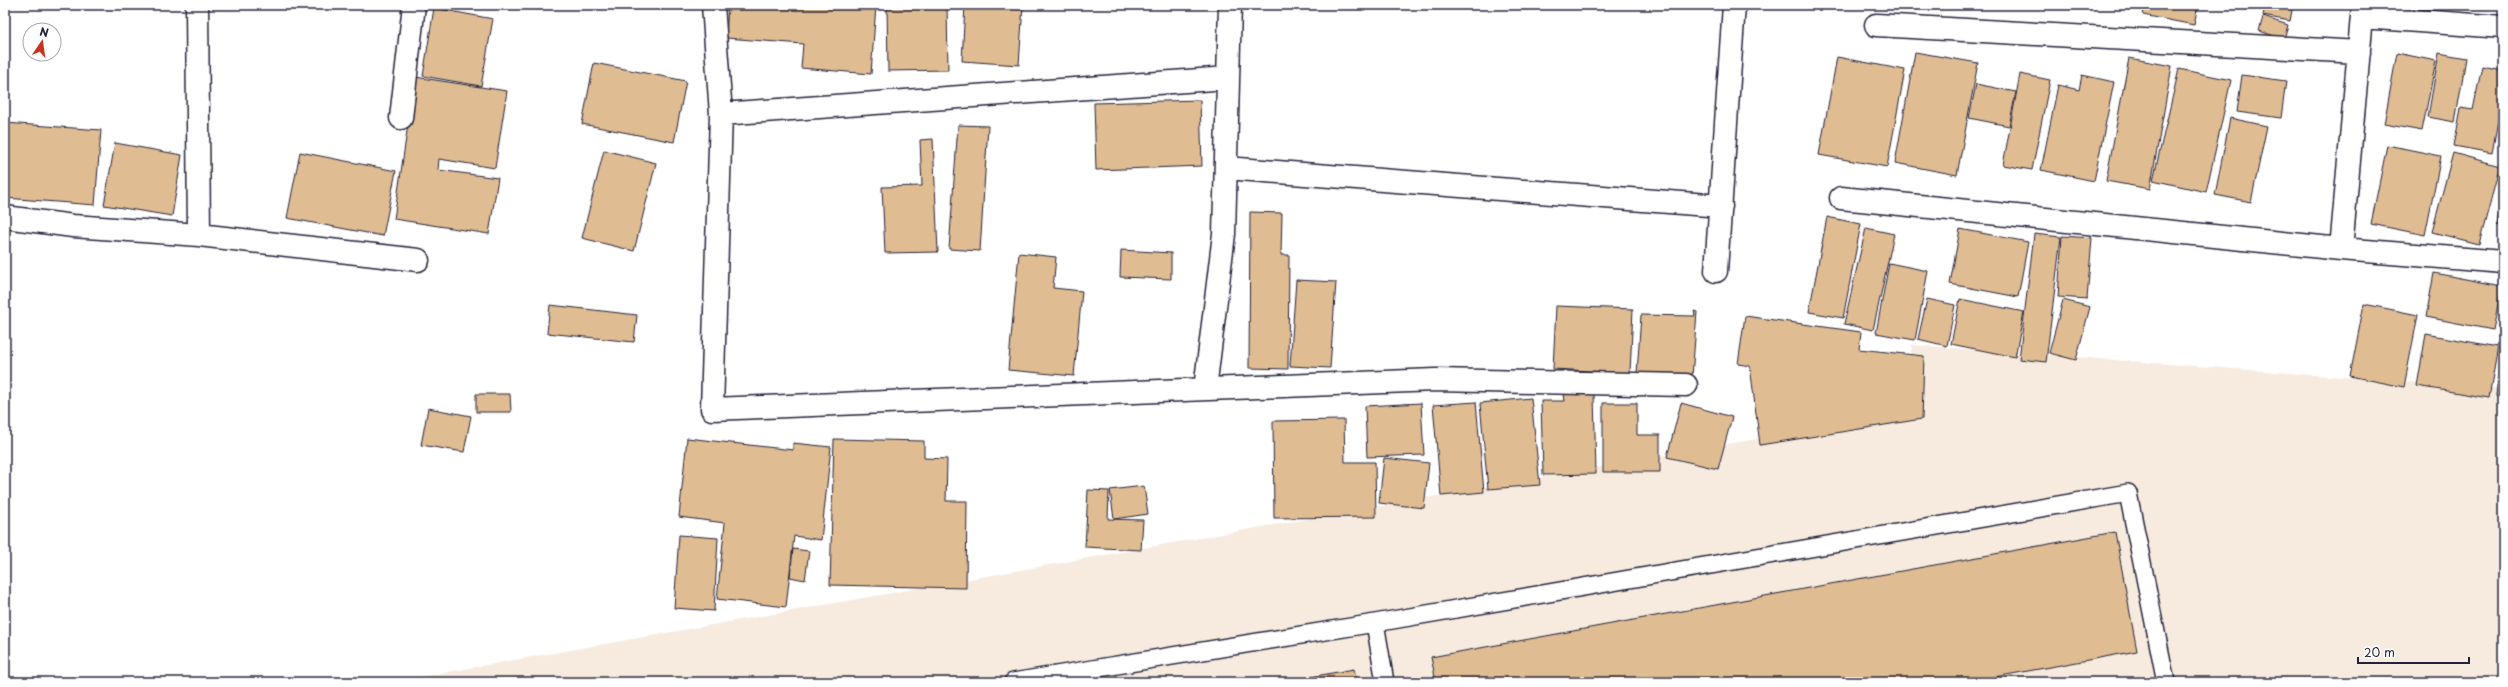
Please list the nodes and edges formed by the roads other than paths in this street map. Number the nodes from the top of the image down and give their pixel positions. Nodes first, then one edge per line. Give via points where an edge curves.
1 (197, 5) edge
2 (414, 5) edge
3 (713, 5) edge
4 (1230, 5) edge
5 (1734, 5) edge
6 (2363, 11) edge
7 (1876, 25) dead end
8 (2503, 27) edge
9 (2359, 52) junction
10 (1228, 78) junction
11 (721, 114) junction
12 (401, 118) dead end
13 (1226, 168) junction
14 (1841, 198) dead end
15 (1721, 206) junction
16 (5, 217) edge
17 (199, 235) junction
18 (2341, 249) junction
19 (418, 260) dead end
20 (2503, 262) edge
21 (1716, 271) dead end
22 (1686, 385) dead end
23 (1205, 390) junction
24 (1375, 623) junction
25 (1012, 682) edge
26 (1385, 682) edge
27 (2166, 682) edge

1 - 17 street
2 - 12 street
3 - 11 street
4 - 10 street
5 - 15 street
6 - 8 street
6 - 9 street
7 - 9 street
9 - 18 street
10 - 11 street
10 - 13 street
11 - 23 street via 712,409
13 - 15 street
13 - 23 street via 1224,234
14 - 18 street
15 - 21 street
16 - 17 street via 73,226
17 - 19 street
18 - 20 street
22 - 23 street via 1434,380
24 - 25 lane
24 - 26 lane
24 - 27 lane via 2128,493

